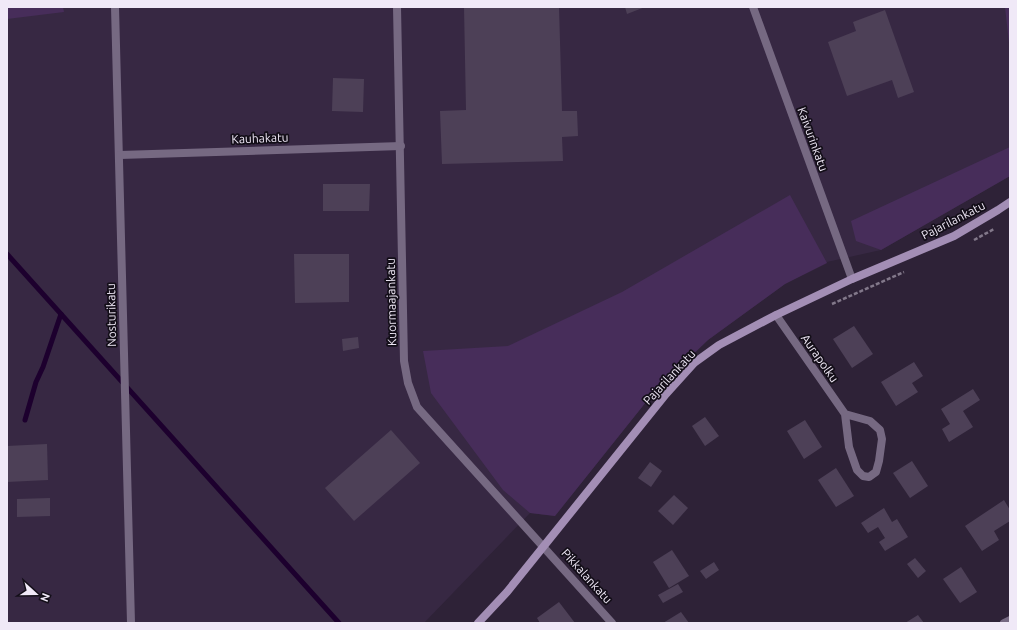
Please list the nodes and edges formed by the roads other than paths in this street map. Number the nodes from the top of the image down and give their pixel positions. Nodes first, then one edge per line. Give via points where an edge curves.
1 (115, 7) edge
2 (397, 7) edge
3 (752, 7) edge
4 (401, 146) junction
5 (120, 155) junction
6 (1010, 202) edge
7 (852, 278) junction
8 (776, 315) junction
9 (845, 414) junction
10 (543, 546) junction
11 (1010, 620) edge
12 (131, 623) edge
13 (478, 623) edge
14 (612, 623) edge
15 (1004, 623) edge

1 - 5 street, Nosturikatu
2 - 4 street, Kuormaajankatu
3 - 7 street, Kaivurinkatu
4 - 5 street, Kauhakatu
4 - 10 street, Kuormaajankatu via 404,361 408,383 417,407
5 - 12 street, Nosturikatu
6 - 7 street, Pajarilankatu via 954,236
7 - 8 street, Pajarilankatu
8 - 9 street, Aurapolku
8 - 10 street, Pajarilankatu via 719,345 694,363
9 - 9 street, Aurapolku via 849,447 857,470 863,476 869,477 876,472 879,461 882,439 880,430 870,421
10 - 13 street, Pajarilankatu via 507,592
10 - 14 street, Pikkalankatu
11 - 15 street

